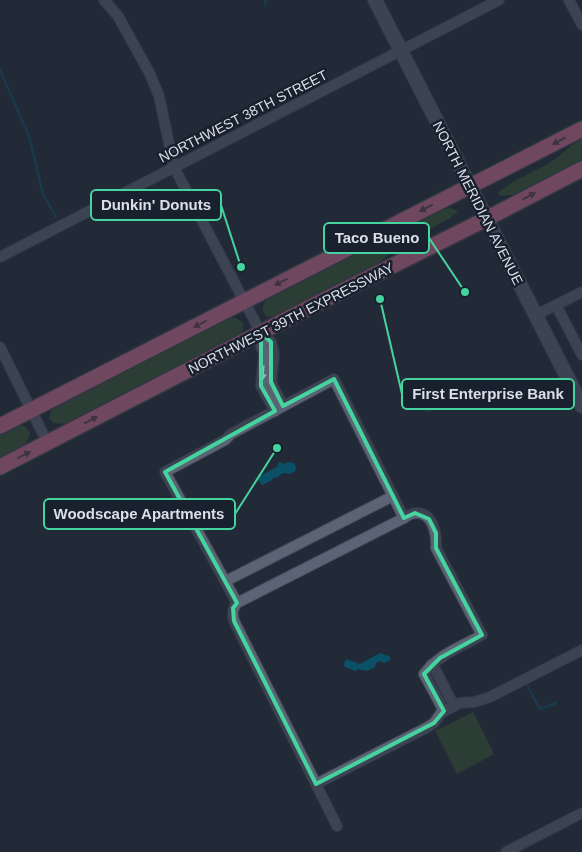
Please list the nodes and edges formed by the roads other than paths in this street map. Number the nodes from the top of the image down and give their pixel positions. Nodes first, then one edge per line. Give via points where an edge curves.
1 (104, 0) edge
2 (375, 0) edge
3 (499, 0) edge
4 (569, 0) edge
5 (582, 26) edge
6 (400, 51) junction
7 (582, 129) edge
8 (174, 167) junction
9 (582, 169) edge
10 (469, 186) junction
11 (486, 219) junction
12 (0, 257) edge
13 (582, 292) edge
14 (244, 301) junction
15 (556, 305) junction
16 (536, 315) junction
17 (261, 333) junction
18 (0, 347) edge
19 (582, 355) edge
20 (582, 406) edge
21 (279, 409) junction
22 (31, 410) junction
23 (0, 426) edge
24 (47, 442) junction
25 (0, 467) edge
26 (393, 496) junction
27 (404, 518) junction
28 (226, 581) junction
29 (237, 603) junction
30 (582, 650) edge
31 (431, 665) junction
32 (454, 706) junction
33 (444, 711) junction
34 (316, 784) junction
35 (582, 813) edge
36 (338, 826) dead end
37 (506, 852) edge

1 - 8 street via 118,16 150,74 159,96
2 - 6 main road, NORTH MERIDIAN AVENUE
3 - 6 street, NORTHWEST 38TH STREET
4 - 5 street
6 - 8 street, NORTHWEST 38TH STREET
6 - 10 main road, NORTH MERIDIAN AVENUE
7 -> 10 highway
8 - 12 street, NORTHWEST 38TH STREET
8 - 14 street
11 -> 9 highway, NORTHWEST 39TH EXPRESSWAY
10 - 11 main road, NORTH MERIDIAN AVENUE
10 -> 14 highway
11 - 16 main road, NORTH MERIDIAN AVENUE
11 - 17 highway, NORTHWEST 39TH EXPRESSWAY
13 - 15 street
14 - 17 street
14 -> 22 highway
15 - 16 street
15 - 19 street
16 - 20 main road, NORTH MERIDIAN AVENUE
17 - 21 street via 271,342 274,354 271,382
24 -> 17 highway, NORTHWEST 39TH EXPRESSWAY
18 - 22 street
21 - 26 street via 334,379
21 - 28 street via 165,472
22 - 23 highway
22 - 24 street
25 -> 24 highway, NORTHWEST 39TH EXPRESSWAY
26 - 27 street
26 - 28 street
27 - 29 street
27 - 31 street via 414,513 429,518 436,533 436,548 482,636
28 - 29 street
29 - 34 street via 233,608 234,622
30 - 32 street via 490,697
31 - 32 street
31 - 33 street via 424,674
32 - 33 street
33 - 34 street via 426,728
34 - 36 street
35 - 37 street

